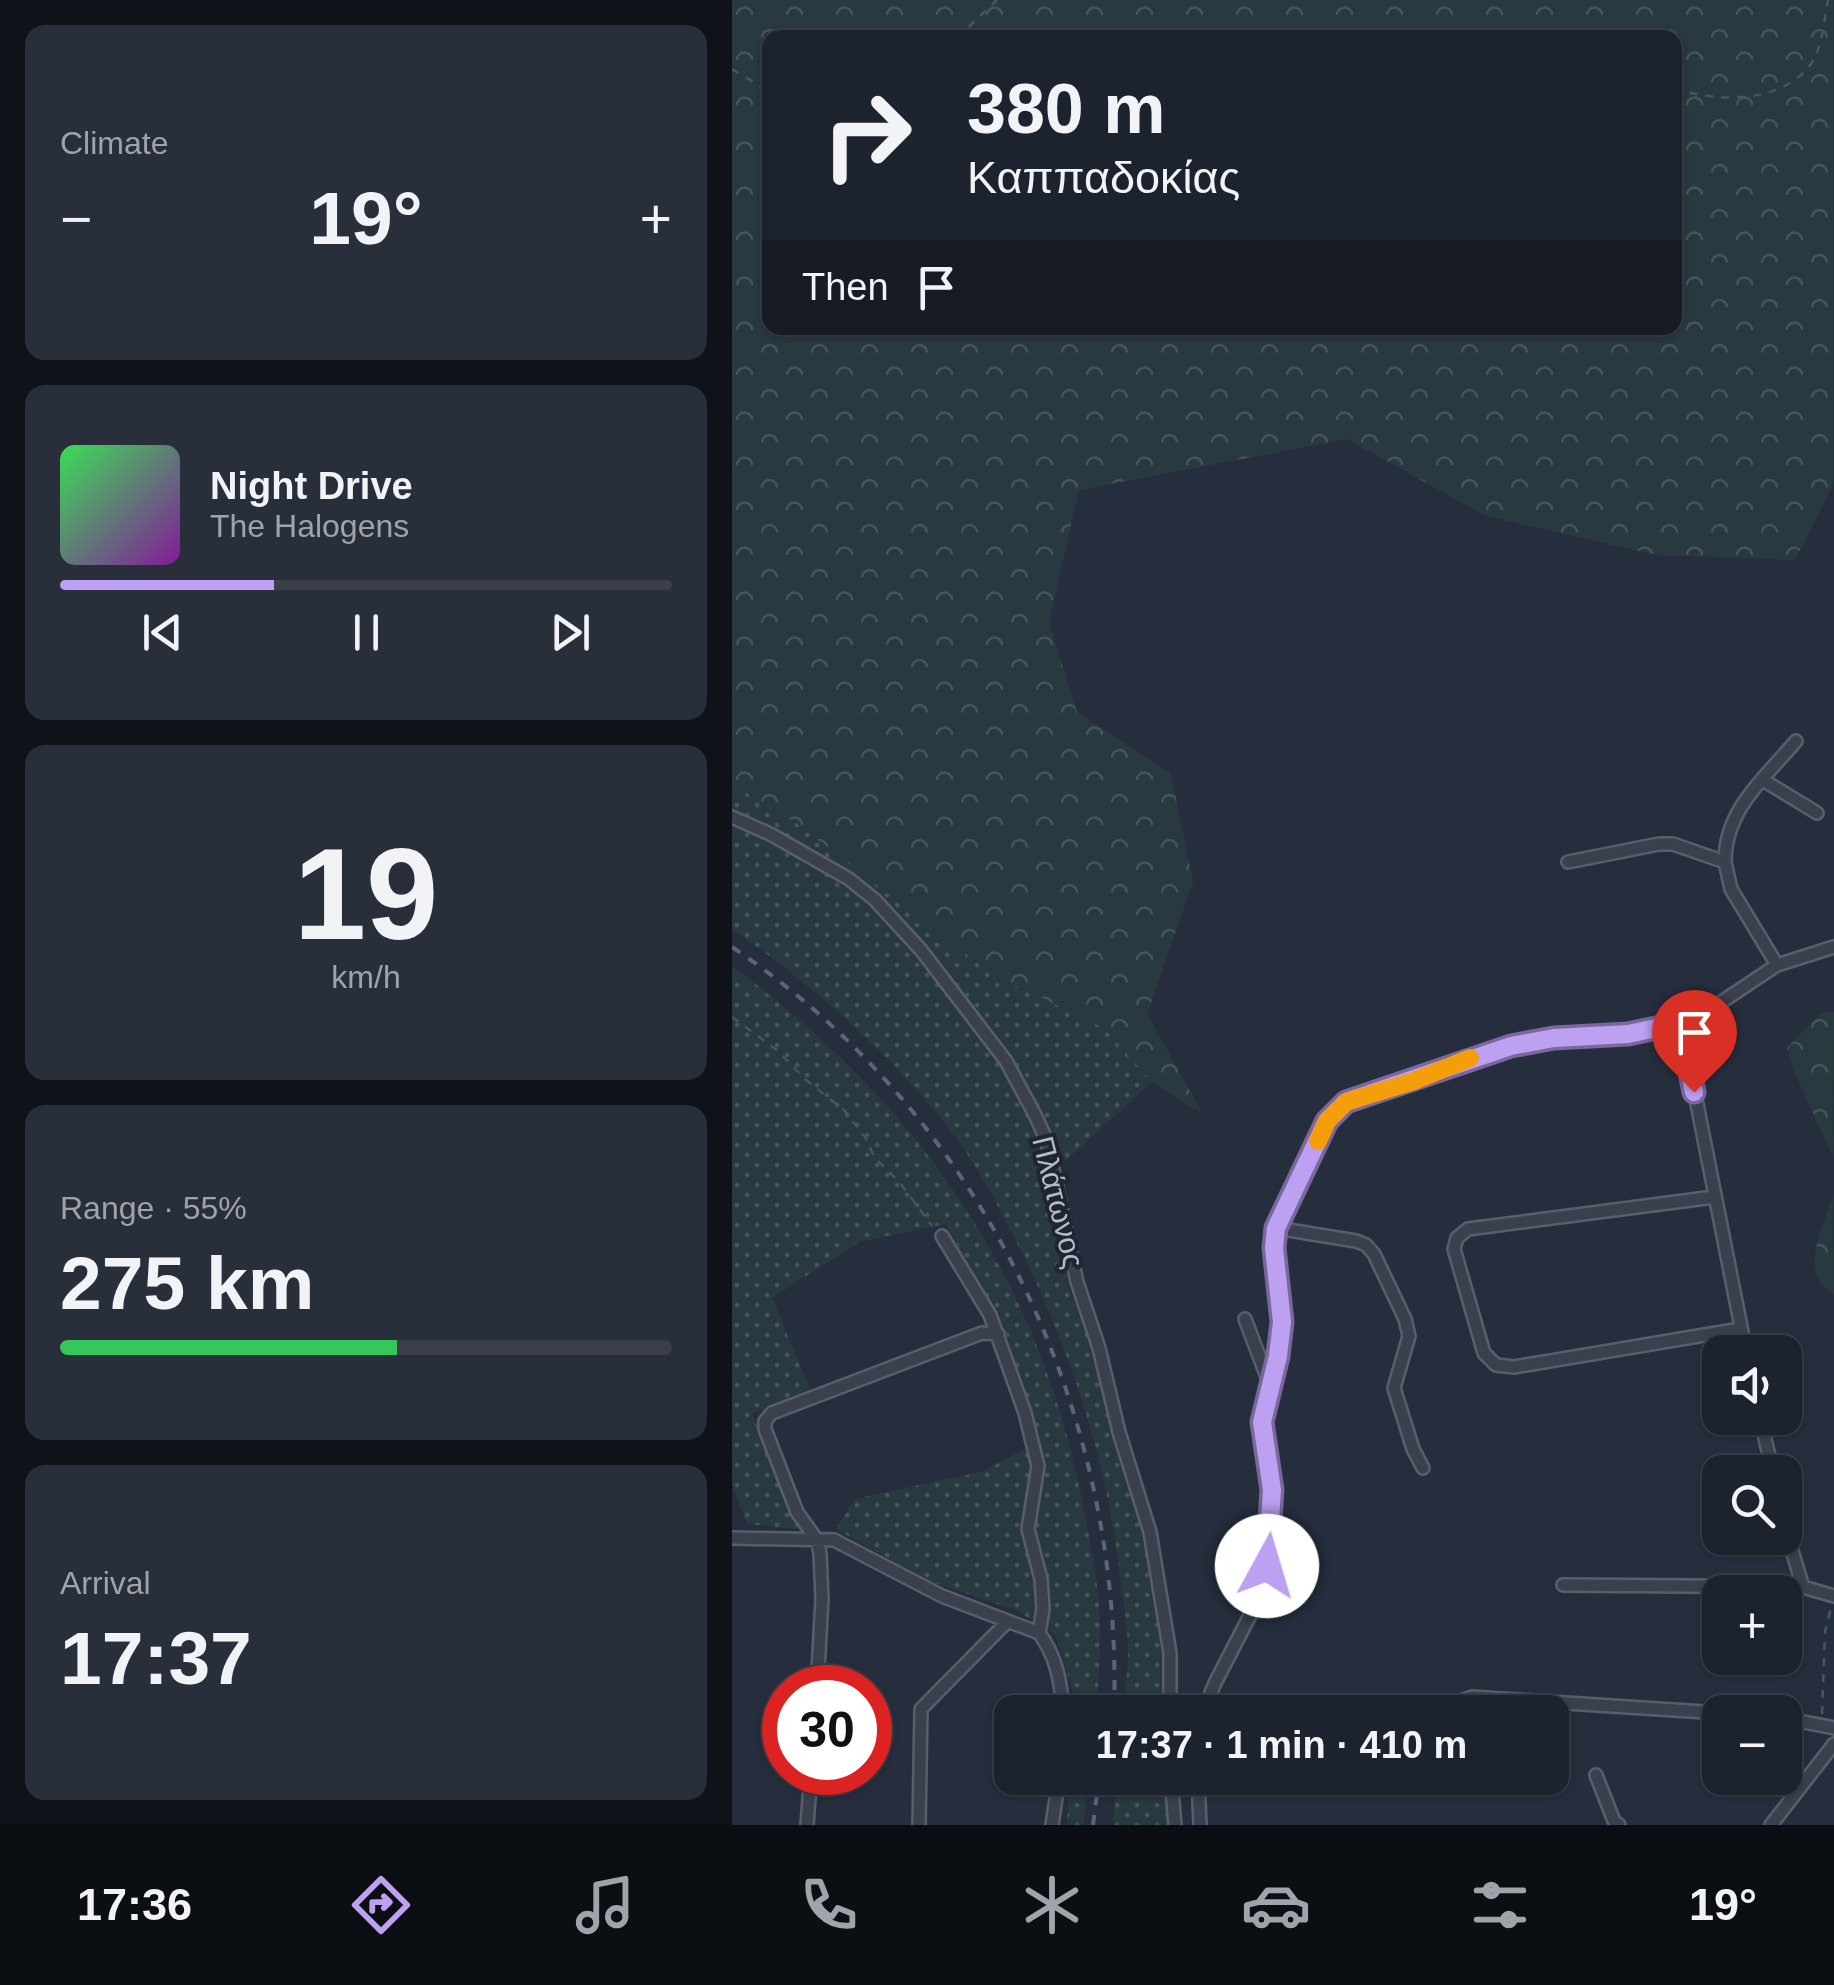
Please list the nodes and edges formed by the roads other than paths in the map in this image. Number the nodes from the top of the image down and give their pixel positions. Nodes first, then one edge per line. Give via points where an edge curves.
1 (1796, 741) dead end
2 (1763, 780) junction
3 (1817, 812) dead end
4 (732, 817) edge
5 (1568, 862) dead end
6 (1725, 862) junction
7 (1834, 947) edge
8 (1777, 965) junction
9 (1680, 1023) junction
10 (1714, 1197) junction
11 (1276, 1228) junction
12 (942, 1236) road end
13 (1246, 1319) dead end
14 (1740, 1329) junction
15 (998, 1334) junction
16 (1742, 1335) edge
17 (1270, 1384) junction
18 (1423, 1468) dead end
19 (732, 1538) edge
20 (817, 1540) junction
21 (1793, 1555) edge
22 (1563, 1585) dead end
23 (1803, 1587) junction
24 (1834, 1596) edge
25 (1007, 1622) junction
26 (1039, 1633) junction
27 (818, 1665) edge
28 (1062, 1695) edge
29 (1170, 1695) edge
30 (1211, 1695) edge
31 (1569, 1704) edge
32 (1702, 1712) edge
33 (1802, 1722) edge
34 (1828, 1727) edge
35 (1834, 1744) edge
36 (1596, 1775) dead end
37 (809, 1795) edge
38 (1057, 1795) edge
39 (1172, 1795) edge
40 (1199, 1795) edge
41 (807, 1825) edge
42 (919, 1825) edge
43 (1052, 1825) edge
44 (1175, 1825) edge
45 (1200, 1825) edge
46 (1619, 1825) edge
47 (1771, 1825) edge

1 - 2 street
2 - 3 street
2 - 6 street via 1734,813
4 - 29 street, Πλάτωνος via 849,879 875,900 1006,1061 1035,1115 1150,1532 1170,1653
5 - 6 street via 1673,844
6 - 8 street via 1731,889
7 - 8 street
8 - 9 street
9 - 10 street
9 - 11 street via 1511,1046 1346,1102 1327,1121
10 - 14 street
10 - 14 street via 1468,1229 1454,1249 1484,1353 1496,1365
11 - 17 street via 1282,1322
11 - 18 street via 1356,1240 1374,1254 1409,1336 1394,1388
12 - 15 street
13 - 17 street
14 - 16 street
15 - 20 street via 982,1333 772,1413 765,1429 797,1512
15 - 26 street via 1038,1466 1028,1529 1041,1579
17 - 30 street via 1262,1422 1272,1490 1264,1583
19 - 20 street
20 - 25 street via 834,1540
20 - 27 street
21 - 23 street
22 - 23 street
23 - 24 street
25 - 26 street
25 - 42 street via 921,1709
26 - 28 street via 1050,1647
31 - 32 street
33 - 34 street
35 - 47 street
36 - 46 street
37 - 41 street
38 - 43 street
39 - 44 street
40 - 45 street

